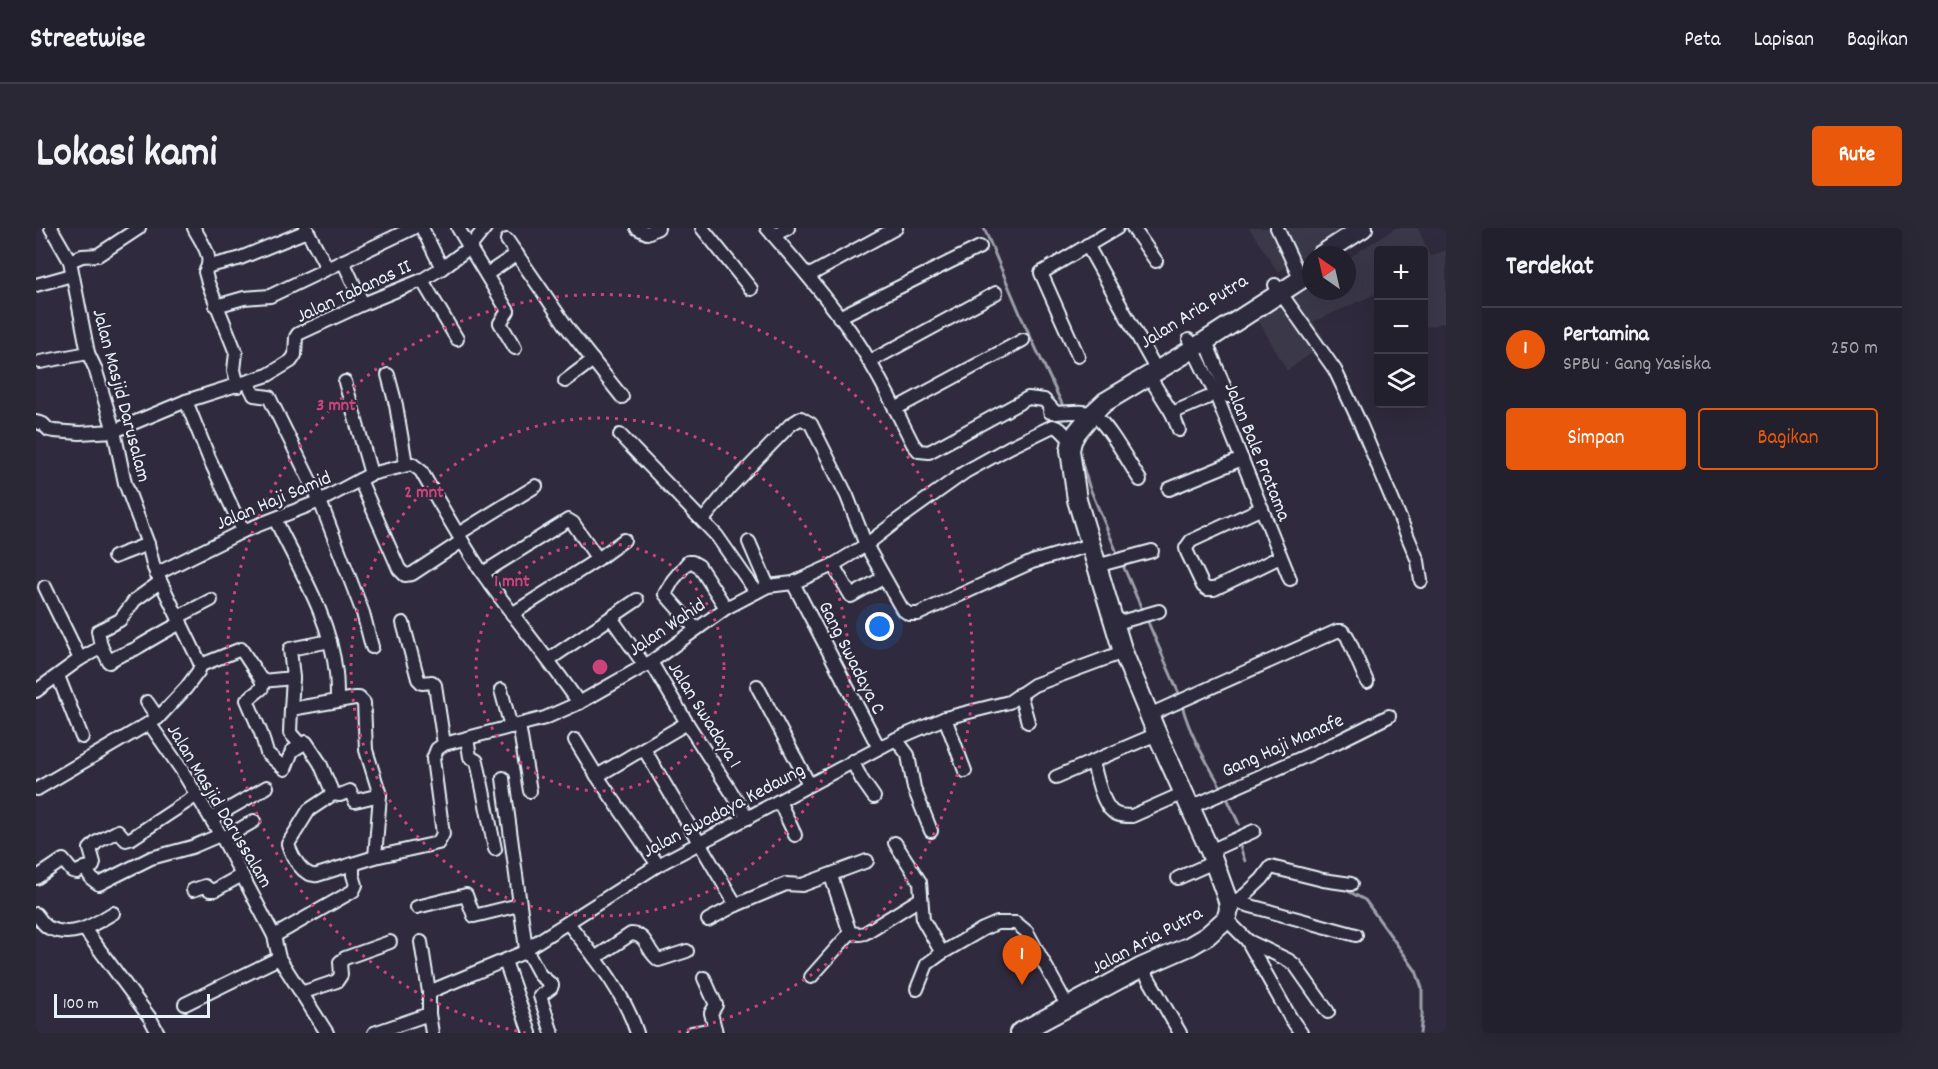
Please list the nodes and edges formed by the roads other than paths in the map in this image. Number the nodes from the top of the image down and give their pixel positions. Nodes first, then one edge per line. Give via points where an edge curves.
1 (51, 228) edge
2 (139, 228) edge
3 (194, 228) edge
4 (412, 228) edge
5 (422, 228) edge
6 (458, 228) edge
7 (485, 228) edge
8 (636, 228) edge
9 (658, 228) edge
10 (702, 228) edge
11 (788, 228) edge
12 (896, 228) edge
13 (1117, 228) edge
14 (1133, 228) edge
15 (1277, 228) edge
16 (1363, 228) edge
17 (1378, 228) edge
18 (304, 231) edge
19 (770, 232) edge
20 (507, 240) dead end
21 (1087, 245) junction
22 (1335, 246) edge
23 (1351, 246) edge
24 (470, 247) junction
25 (980, 247) dead end
26 (517, 254) junction
27 (70, 261) junction
28 (343, 261) junction
29 (1156, 261) dead end
30 (1302, 262) edge
31 (209, 266) junction
32 (327, 268) junction
33 (442, 268) junction
34 (1302, 271) edge
35 (487, 274) junction
36 (72, 275) junction
37 (808, 276) junction
38 (422, 280) junction
39 (36, 285) edge
40 (751, 289) dead end
41 (1278, 289) junction
42 (996, 293) dead end
43 (363, 304) junction
44 (216, 306) junction
45 (839, 317) junction
46 (457, 339) dead end
47 (1023, 340) dead end
48 (1196, 343) junction
49 (515, 348) dead end
50 (88, 353) junction
51 (1078, 356) dead end
52 (593, 360) junction
53 (40, 362) dead end
54 (869, 362) junction
55 (1152, 370) junction
56 (388, 375) dead end
57 (565, 381) dead end
58 (345, 382) dead end
59 (243, 384) junction
60 (1228, 396) dead end
61 (622, 397) dead end
62 (1208, 398) dead end
63 (186, 401) junction
64 (1099, 408) junction
65 (895, 409) junction
66 (1172, 412) junction
67 (36, 422) edge
68 (1179, 430) dead end
69 (114, 431) junction
70 (620, 435) dead end
71 (1074, 438) junction
72 (1242, 459) junction
73 (406, 464) junction
74 (372, 474) junction
75 (360, 480) junction
76 (1140, 480) dead end
77 (536, 486) dead end
78 (1169, 489) dead end
79 (320, 501) junction
80 (1262, 508) junction
81 (275, 519) junction
82 (702, 520) junction
83 (243, 531) junction
84 (460, 538) junction
85 (624, 540) dead end
86 (749, 542) dead end
87 (148, 544) junction
88 (866, 545) junction
89 (1090, 545) junction
90 (1152, 551) dead end
91 (114, 556) dead end
92 (1280, 557) junction
93 (598, 559) junction
94 (833, 565) junction
95 (1096, 566) junction
96 (483, 573) junction
97 (158, 578) junction
98 (883, 578) junction
99 (1290, 579) dead end
100 (1421, 581) dead end
101 (793, 583) junction
102 (768, 586) junction
103 (45, 587) dead end
104 (756, 592) junction
105 (210, 600) dead end
106 (637, 600) dead end
107 (726, 608) junction
108 (1158, 611) dead end
109 (512, 614) junction
110 (612, 619) junction
111 (180, 620) junction
112 (403, 623) dead end
113 (1113, 624) junction
114 (696, 629) junction
115 (330, 640) junction
116 (101, 646) junction
117 (372, 647) dead end
118 (1123, 652) junction
119 (80, 659) junction
120 (548, 660) junction
121 (648, 664) junction
122 (201, 665) junction
123 (58, 676) junction
124 (293, 678) junction
125 (262, 681) junction
126 (1367, 682) dead end
127 (757, 686) dead end
128 (501, 690) dead end
129 (36, 691) edge
130 (1020, 694) junction
131 (337, 701) junction
132 (147, 702) dead end
133 (579, 704) junction
134 (291, 709) junction
135 (1149, 715) junction
136 (1389, 716) dead end
137 (945, 718) junction
138 (154, 720) junction
139 (1028, 722) dead end
140 (687, 723) junction
141 (515, 726) junction
142 (1157, 734) junction
143 (81, 737) dead end
144 (467, 738) junction
145 (896, 739) junction
146 (575, 740) dead end
147 (444, 744) junction
148 (301, 745) junction
149 (644, 748) junction
150 (879, 748) junction
151 (852, 761) junction
152 (1093, 762) junction
153 (965, 771) dead end
154 (597, 776) junction
155 (1056, 777) dead end
156 (503, 778) dead end
157 (810, 784) junction
158 (267, 787) dead end
159 (37, 789) edge
160 (531, 791) dead end
161 (333, 794) junction
162 (197, 795) junction
163 (380, 795) junction
164 (874, 797) dead end
165 (1187, 800) junction
166 (779, 801) junction
167 (748, 818) junction
168 (211, 819) junction
169 (254, 821) dead end
170 (931, 831) dead end
171 (1254, 831) dead end
172 (795, 835) dead end
173 (221, 837) junction
174 (700, 843) junction
175 (895, 843) dead end
176 (495, 849) dead end
177 (1212, 856) junction
178 (375, 857) junction
179 (867, 861) dead end
180 (353, 864) junction
181 (658, 865) junction
182 (85, 868) junction
183 (242, 875) junction
184 (831, 876) junction
185 (36, 878) edge
186 (1178, 878) dead end
187 (1351, 884) dead end
188 (193, 890) dead end
189 (920, 899) junction
190 (736, 904) junction
191 (519, 905) junction
192 (417, 907) dead end
193 (1230, 909) junction
194 (113, 913) dead end
195 (36, 914) edge
196 (708, 920) dead end
197 (568, 923) junction
198 (85, 930) junction
199 (850, 933) junction
200 (1356, 935) dead end
201 (274, 936) junction
202 (1247, 940) junction
203 (390, 942) dead end
204 (421, 942) dead end
205 (526, 950) junction
206 (687, 951) dead end
207 (942, 953) junction
208 (595, 957) junction
209 (279, 958) junction
210 (505, 961) junction
211 (1142, 967) junction
212 (811, 977) dead end
213 (704, 978) dead end
214 (917, 989) dead end
215 (429, 992) junction
216 (300, 993) junction
217 (185, 1004) dead end
218 (1068, 1007) junction
219 (1328, 1012) dead end
220 (429, 1014) junction
221 (715, 1031) edge
222 (158, 1033) edge
223 (327, 1033) edge
224 (374, 1033) edge
225 (432, 1033) edge
226 (530, 1033) edge
227 (552, 1033) edge
228 (637, 1033) edge
229 (693, 1033) edge
230 (1019, 1033) edge
231 (1180, 1033) edge
232 (1300, 1033) edge

1 - 27 street, Jalan Masjid Darusalam
2 - 27 street via 98,255
3 - 31 street via 210,260
4 - 28 street
5 - 33 street
6 - 24 street
7 - 24 street, Jalan Tabanas II
8 - 9 street via 647,233
10 - 40 street
11 - 19 street
12 - 37 street
13 - 21 street
14 - 29 street
15 - 30 street
16 - 22 main road
17 - 23 main road
18 - 31 street via 238,259
18 - 32 street
19 - 37 street
20 - 26 street
21 - 51 street via 1041,273
21 - 55 street
24 - 33 street, Jalan Tabanas II
24 - 35 street
25 - 45 street
26 - 35 street
26 - 52 street
27 - 36 street, Jalan Masjid Darusalam
28 - 32 street
28 - 43 street
31 - 44 street via 205,275
32 - 44 street via 270,296
33 - 38 street, Jalan Tabanas II
34 - 41 main road, Jalan Aria Putra
35 - 49 street via 507,308 500,323
36 - 39 street
36 - 50 street, Jalan Masjid Darusalam
37 - 45 street
38 - 43 street, Jalan Tabanas II
38 - 46 street
41 - 48 main road, Jalan Aria Putra
41 - 100 street via 1335,370 1418,561
42 - 54 street
43 - 59 street, Jalan Tabanas II via 298,334 291,361
44 - 59 street via 236,353 234,370
45 - 54 street
47 - 65 street
48 - 55 main road, Jalan Aria Putra
48 - 60 street
48 - 72 street, Jalan Bale Pratama
50 - 53 street
50 - 69 street, Jalan Masjid Darusalam
52 - 57 street
52 - 61 street
54 - 65 street
55 - 64 main road, Jalan Aria Putra via 1120,381
55 - 66 street
56 - 73 street
58 - 74 street
59 - 63 street
59 - 79 street via 254,395 269,397
62 - 66 street
63 - 69 street
63 - 83 street
64 - 65 street via 1056,413 1028,398 929,452 915,448
64 - 71 main road, Jalan Aria Putra
64 - 76 street via 1105,427
66 - 68 street
67 - 69 street via 54,431
69 - 87 street, Jalan Masjid Darusalam via 125,483
70 - 82 street
71 - 88 street, Jalan Wahid via 1053,426 1010,447 965,472
71 - 89 main road, Jalan Aria Putra via 1071,464
72 - 78 street
72 - 80 street, Jalan Bale Pratama
73 - 74 street, Jalan Haji Samid
73 - 84 street via 421,471
74 - 75 street, Jalan Haji Samid
75 - 79 street, Jalan Haji Samid
75 - 84 street via 405,575 412,574
77 - 84 street
79 - 81 street, Jalan Haji Samid
79 - 117 street
80 - 92 street, Jalan Bale Pratama
80 - 92 street via 1191,541 1187,552 1207,589
81 - 83 street, Jalan Haji Samid
81 - 115 street via 312,593
82 - 88 street via 790,425 801,418 811,424
82 - 104 street
83 - 97 street, Jalan Haji Samid
84 - 96 street
85 - 93 street
86 - 102 street
87 - 91 street
87 - 97 street, Jalan Masjid Darusalam
88 - 94 street, Jalan Wahid
88 - 98 street
89 - 95 main road, Jalan Aria Putra
89 - 98 street via 1032,562 913,615 902,609
90 - 95 street
92 - 99 street, Jalan Bale Pratama
93 - 96 street via 569,520
93 - 109 street
94 - 98 street via 851,596
94 - 101 street, Jalan Wahid
95 - 113 main road, Jalan Aria Putra
96 - 109 street
97 - 111 street
97 - 116 street, Jalan Haji Samid via 120,620 98,631
101 - 102 street, Jalan Wahid
101 - 150 street, Gang Swadaya C
102 - 104 street, Jalan Wahid
103 - 119 street
104 - 107 street, Jalan Wahid
105 - 111 street
106 - 110 street
107 - 114 street, Jalan Wahid
107 - 114 street via 699,566 688,562 665,594
108 - 113 street
109 - 120 street
110 - 120 street
110 - 121 street, Jalan Swadaya 1
111 - 116 street via 109,662
111 - 122 street
112 - 147 street via 418,679 435,685
113 - 118 main road, Jalan Aria Putra
114 - 121 street, Jalan Wahid
115 - 124 street via 290,649
115 - 131 street
116 - 119 street
118 - 130 street, Jalan Swadaya Kedaung via 1034,685
118 - 135 main road, Jalan Aria Putra
119 - 123 street
120 - 133 street
121 - 133 street, Jalan Wahid
121 - 140 street, Jalan Swadaya 1
122 - 125 street via 241,649
122 - 138 street, Jalan Masjid Darussalam via 186,688
123 - 129 street
123 - 143 street
124 - 125 street
124 - 134 street
125 - 148 street via 262,688 247,700 267,753 285,769 292,751
126 - 135 street via 1347,636 1336,631
127 - 157 street
128 - 141 street
130 - 137 street, Jalan Swadaya Kedaung via 1009,702
130 - 139 street
131 - 134 street
131 - 163 street via 358,698 364,704 366,750
132 - 138 street
133 - 141 street, Jalan Wahid
134 - 148 street via 290,733
135 - 142 main road, Jalan Aria Putra
136 - 165 street, Gang Haji Manafe via 1335,743
137 - 145 street, Jalan Swadaya Kedaung
137 - 153 street
138 - 159 street
138 - 162 street, Jalan Masjid Darussalam
140 - 149 street
140 - 167 street, Jalan Swadaya 1
141 - 144 street, Jalan Wahid
141 - 160 street
142 - 152 street
142 - 165 main road, Jalan Aria Putra
144 - 147 street, Jalan Wahid
144 - 176 street via 470,757 477,761
145 - 150 street, Jalan Swadaya Kedaung
145 - 170 street via 908,755 914,788
146 - 154 street
147 - 178 street via 433,759 442,839
148 - 161 street via 306,742 320,763
149 - 154 street
149 - 174 street
150 - 151 street, Jalan Swadaya Kedaung
151 - 157 street, Jalan Swadaya Kedaung
151 - 164 street
152 - 155 street
152 - 165 street, Gang Haji Manafe via 1105,802 1113,812 1132,816
154 - 181 street
156 - 191 street
157 - 166 street, Jalan Swadaya Kedaung
158 - 168 street
161 - 163 street via 350,791 355,801
161 - 180 street via 309,810 288,844 300,866 311,876
162 - 168 street, Jalan Masjid Darussalam
162 - 182 street via 132,838 126,840 118,831 97,842 90,849 93,866
163 - 178 street
165 - 177 main road, Jalan Aria Putra
166 - 167 street, Jalan Swadaya Kedaung
166 - 172 street
167 - 174 street, Jalan Swadaya Kedaung
168 - 173 street, Jalan Masjid Darussalam
169 - 173 street
171 - 177 street
173 - 182 street via 152,858 99,884
173 - 183 street, Jalan Masjid Darussalam
174 - 181 street, Jalan Swadaya Kedaung
174 - 190 street
175 - 189 street via 920,882
177 - 186 street
177 - 193 main road, Jalan Aria Putra
178 - 180 street
179 - 184 street
180 - 201 street via 356,885 352,891
181 - 197 street, Jalan Swadaya Kedaung
182 - 185 street via 72,871 63,860
183 - 188 street via 215,890 205,886
183 - 201 street, Jalan Masjid Darussalam
184 - 190 street via 802,885 786,884
184 - 199 street
187 - 193 street via 1271,867
189 - 199 street via 865,933
189 - 207 street via 923,920
190 - 196 street
191 - 192 street via 474,916 466,895
191 - 205 street
193 - 200 street
193 - 202 street
193 - 211 main road, Jalan Aria Putra via 1207,936
194 - 198 street
195 - 198 street via 48,928 66,932
197 - 205 street, Jalan Swadaya Kedaung
197 - 208 street
198 - 222 street
199 - 212 street
201 - 209 street, Jalan Masjid Darussalam
202 - 219 street via 1295,966
202 - 232 street
203 - 216 street via 345,958 340,962 338,981
204 - 215 street
205 - 210 street, Jalan Swadaya Kedaung
205 - 227 street via 540,975 552,986 540,996
206 - 208 street via 659,960 643,937 632,934
207 - 214 street via 927,964
207 - 218 street via 997,923 1016,923 1027,933
208 - 228 street via 622,998
209 - 216 street, Jalan Masjid Darussalam
209 - 217 street
210 - 215 street, Jalan Swadaya Kedaung
210 - 226 street
211 - 218 main road, Jalan Aria Putra
211 - 231 street
213 - 221 street via 716,1005 711,1013
215 - 220 street
216 - 223 street, Jalan Masjid Darussalam
218 - 230 main road, Jalan Aria Putra
220 - 224 street
220 - 225 street
221 - 229 street

